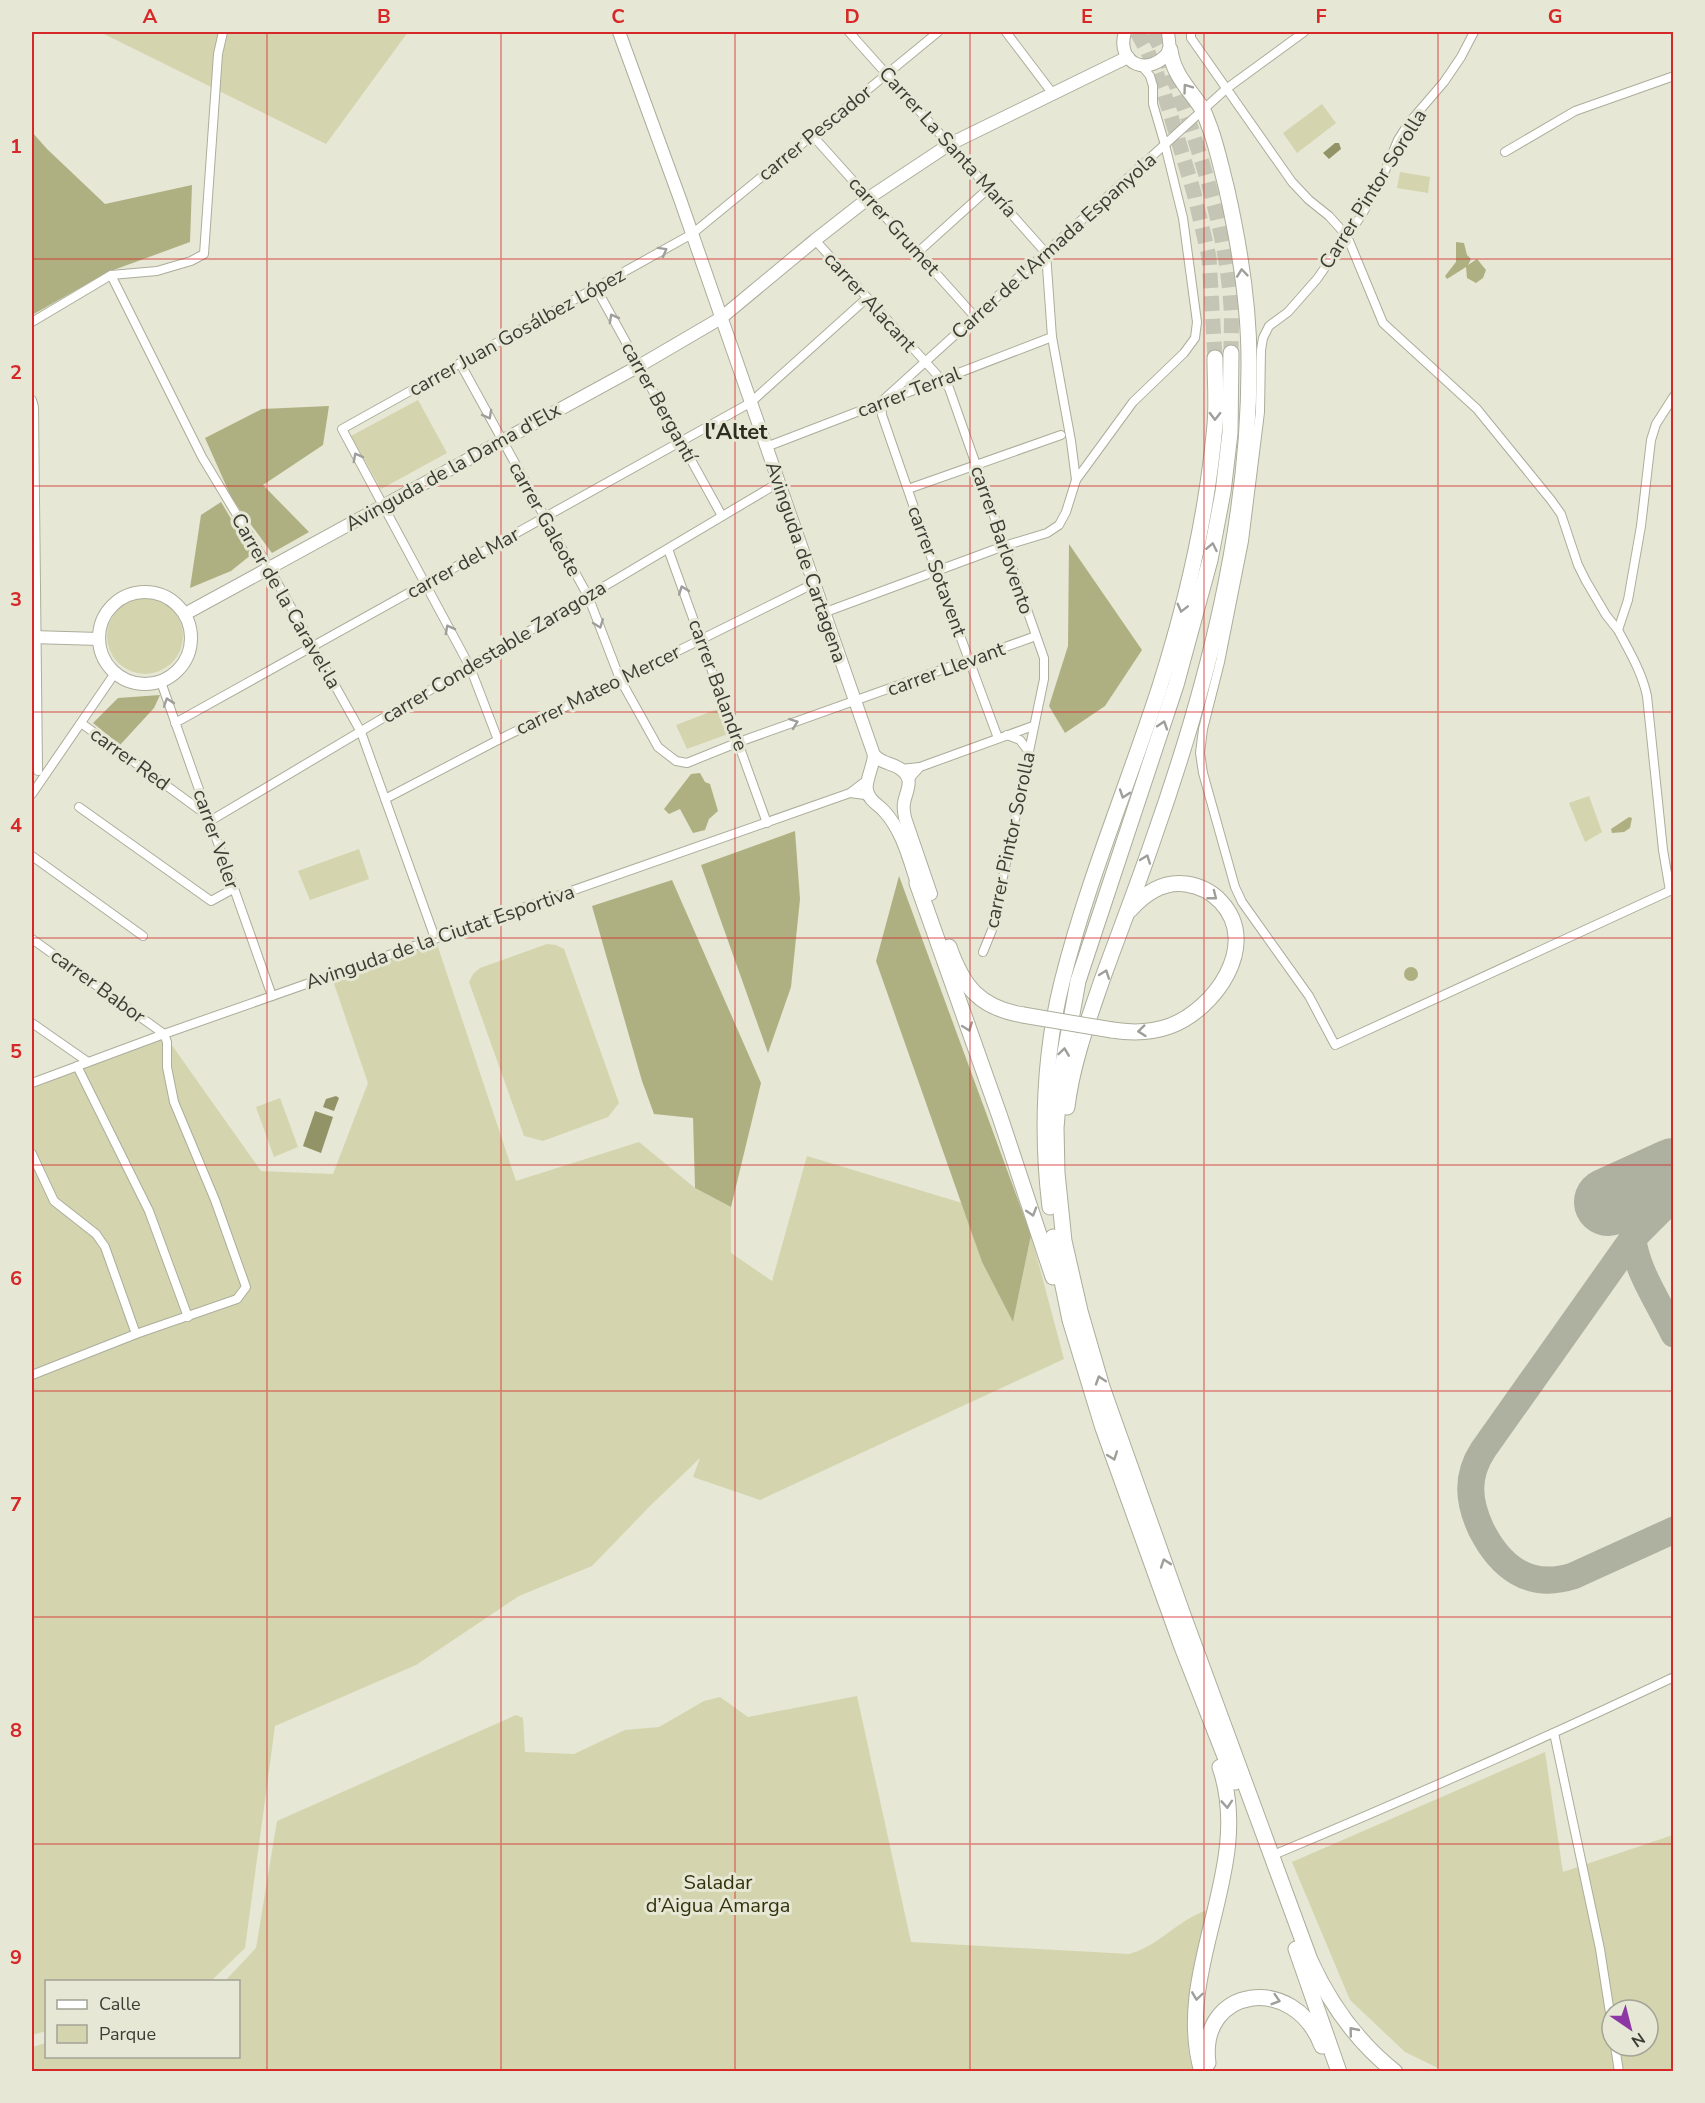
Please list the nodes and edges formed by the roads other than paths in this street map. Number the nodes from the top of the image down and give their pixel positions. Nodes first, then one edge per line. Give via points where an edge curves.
1 (223, 32) edge
2 (619, 32) edge
3 (849, 32) edge
4 (938, 32) edge
5 (1006, 32) edge
6 (1125, 32) edge
7 (1169, 32) edge
8 (1191, 32) edge
9 (1304, 32) edge
10 (1474, 32) edge
11 (1170, 50) junction
12 (1128, 57) junction
13 (1142, 66) junction
14 (887, 74) junction
15 (1674, 76) edge
16 (1226, 89) junction
17 (1053, 94) junction
18 (1203, 110) junction
19 (812, 135) junction
20 (950, 144) junction
21 (1166, 144) junction
22 (1505, 152) dead end
23 (989, 188) junction
24 (870, 197) junction
25 (692, 234) junction
26 (1347, 236) junction
27 (815, 240) junction
28 (918, 253) junction
29 (1047, 253) junction
30 (111, 275) junction
31 (596, 288) junction
32 (867, 298) junction
33 (721, 318) junction
34 (976, 318) junction
35 (32, 322) edge
36 (1052, 337) junction
37 (1231, 352) tunnel mouth
38 (1215, 358) tunnel mouth
39 (460, 363) junction
40 (926, 364) junction
41 (639, 366) junction
42 (941, 379) junction
43 (1674, 396) edge
44 (32, 400) edge
45 (881, 402) junction
46 (750, 403) junction
47 (1061, 435) dead end
48 (502, 440) junction
49 (681, 441) junction
50 (766, 447) junction
51 (976, 465) junction
52 (1076, 480) junction
53 (778, 483) junction
54 (908, 489) junction
55 (383, 505) junction
56 (722, 516) junction
57 (544, 517) junction
58 (1004, 546) junction
59 (668, 549) junction
60 (269, 568) junction
61 (936, 571) junction
62 (425, 584) junction
63 (813, 584) junction
64 (588, 596) junction
65 (823, 613) junction
66 (185, 614) junction
67 (1618, 630) junction
68 (1036, 636) junction
69 (34, 637) edge
70 (99, 639) junction
71 (701, 639) junction
72 (313, 646) junction
73 (969, 661) junction
74 (470, 667) junction
75 (115, 673) junction
76 (620, 680) junction
77 (161, 682) junction
78 (855, 701) junction
79 (81, 723) junction
80 (175, 723) junction
81 (1034, 726) junction
82 (361, 732) junction
83 (1002, 736) junction
84 (498, 740) junction
85 (739, 742) junction
86 (1029, 752) junction
87 (874, 755) junction
88 (676, 761) joint
89 (887, 765) junction
90 (921, 767) junction
91 (900, 769) junction
92 (39, 771) edge
93 (870, 776) junction
94 (909, 783) junction
95 (850, 793) junction
96 (32, 794) edge
97 (385, 799) junction
98 (904, 800) junction
99 (875, 802) junction
100 (79, 807) dead end
101 (209, 819) junction
102 (767, 823) junction
103 (32, 856) edge
104 (917, 883) joint
105 (233, 889) junction
106 (1672, 890) edge
107 (931, 894) joint
108 (1126, 914) junction
109 (143, 936) dead end
110 (435, 938) junction
111 (32, 939) edge
112 (983, 952) dead end
113 (272, 996) junction
114 (32, 1023) edge
115 (164, 1034) junction
116 (88, 1062) junction
117 (77, 1066) junction
118 (32, 1083) edge
119 (32, 1154) edge
120 (1057, 1173) junction
121 (188, 1317) junction
122 (1070, 1320) junction
123 (136, 1334) junction
124 (32, 1375) edge
125 (1182, 1647) junction
126 (1674, 1677) edge
127 (1206, 1678) junction
128 (1554, 1733) junction
129 (1245, 1807) junction
130 (1271, 1856) junction
131 (1608, 1998) edge
132 (1202, 2072) edge
133 (1209, 2072) edge
134 (1331, 2072) edge
135 (1339, 2072) edge
136 (1395, 2072) edge

1 - 30 street via 218,54 204,254 157,271
2 - 25 main road, Avinguda de Cartagena
3 - 14 street, Carrer La Santa María
4 - 14 street, carrer Pescador
5 - 17 street
6 - 12 main road via 1123,44
7 - 11 main road
8 - 16 street via 1191,38
9 - 16 street, Carrer de l'Armada Espanyola
10 - 26 street, Carrer Pintor Sorolla via 1444,82 1408,124 1379,184
11 - 13 main road via 1163,60
18 -> 11 highway via 1178,75
12 - 13 main road
12 - 17 main road, Avinguda de la Dama d'Elx
13 - 21 street via 1150,76 1153,104
14 - 19 street, carrer Pescador
14 - 20 street, Carrer La Santa María
15 - 22 street via 1575,111
16 - 18 street, Carrer de l'Armada Espanyola
16 - 26 street via 1292,182
17 - 20 main road, Avinguda de la Dama d'Elx
18 - 21 street, Carrer de l'Armada Espanyola
108 -> 18 highway via 1180,759 1206,669 1228,569 1243,472 1249,361 1240,253
19 - 24 street, carrer Grumet
19 - 25 street, carrer Pescador
20 - 23 street, Carrer La Santa María
20 - 24 main road, Avinguda de la Dama d'Elx
21 - 29 street, Carrer de l'Armada Espanyola
21 - 52 street via 1183,218 1197,322 1195,338 1133,402
23 - 28 street
23 - 29 street, Carrer La Santa María
24 - 27 main road, Avinguda de la Dama d'Elx
24 - 28 street, carrer Grumet
31 -> 25 street, carrer Juan Gosálbez López
25 - 33 main road, Avinguda de Cartagena
26 - 67 street via 1383,323 1477,409 1551,500 1561,514 1586,581
26 - 106 street, Carrer Pintor Sorolla via 1317,279 1288,312 1269,326 1261,350 1260,412 1247,521 1233,601 1201,736 1200,762 1242,902 1303,986 1335,1045
27 - 32 street, carrer Alacant
27 - 33 main road, Avinguda de la Dama d'Elx
28 - 34 street, carrer Grumet
29 - 34 street, Carrer de l'Armada Espanyola
29 - 36 street
30 - 35 street
30 - 60 street, Carrer de la Caravel·la via 202,457
31 - 39 street, carrer Juan Gosálbez López
41 -> 31 street, carrer Bergantí
32 - 40 street, carrer Alacant
32 - 46 street, carrer del Mar
33 - 41 main road, Avinguda de la Dama d'Elx
33 - 46 main road, Avinguda de Cartagena
34 - 40 street, Carrer de l'Armada Espanyola
36 - 42 street, carrer Terral
36 - 52 street
120 -> 37 highway via 1060,1080 1078,981 1176,685 1209,560 1230,433
38 -> 122 highway via 1215,423 1194,561 1161,684 1079,922 1055,1019 1045,1113 1046,1175
39 -> 48 street, carrer Galeote
55 -> 39 street, carrer Juan Gosálbez López via 342,429
40 - 42 street, carrer Barlovento
40 - 45 street, Carrer de l'Armada Espanyola
41 - 48 main road, Avinguda de la Dama d'Elx
41 - 49 street, carrer Bergantí
42 - 45 street, carrer Terral
42 - 51 street, carrer Barlovento via 949,388
43 - 67 street via 1651,440 1641,526 1628,600
44 - 69 street
45 - 50 street, carrer Terral
45 - 54 street, carrer Sotavent
46 - 49 street, carrer del Mar
46 - 50 main road, Avinguda de Cartagena
47 - 51 street
48 - 55 main road, Avinguda de la Dama d'Elx
48 - 57 street, carrer Galeote
49 - 56 street, carrer Bergantí
49 - 57 street, carrer del Mar
50 - 53 main road, Avinguda de Cartagena
51 - 54 street
51 - 58 street, carrer Barlovento
52 - 58 street via 1059,525 1047,533
53 - 56 street, carrer Condestable Zaragoza
53 - 63 main road, Avinguda de Cartagena
54 - 61 street, carrer Sotavent
55 - 60 main road, Avinguda de la Dama d'Elx
55 - 62 street
56 - 59 street, carrer Condestable Zaragoza
57 - 62 street, carrer del Mar
57 - 64 street, carrer Galeote
58 - 61 street
58 - 68 street, carrer Barlovento
59 - 64 street, carrer Condestable Zaragoza
71 -> 59 street, carrer Balandre
60 - 66 main road, Avinguda de la Dama d'Elx
60 - 72 street, Carrer de la Caravel·la
61 - 65 street
61 - 73 street, carrer Sotavent
62 - 72 street, carrer del Mar
74 -> 62 street
63 - 65 main road, Avinguda de Cartagena
63 - 71 street, carrer Mateo Mercer
64 - 74 street, carrer Condestable Zaragoza
64 -> 76 street, carrer Galeote
65 - 78 main road, Avinguda de Cartagena
66 - 70 main road via 164,596 136,593 111,607 103,618
66 - 77 main road via 190,628 190,650 179,670
67 - 106 street via 1645,684 1663,850
68 - 73 street, carrer Llevant
68 - 81 street, carrer Barlovento via 1045,669
69 - 70 main road
69 - 92 street
70 - 75 main road via 103,658
71 - 76 street, carrer Mateo Mercer
71 - 85 street, carrer Balandre
72 - 80 street, carrer del Mar
72 - 82 street, Carrer de la Caravel·la
73 - 78 street, carrer Llevant
73 - 83 street, carrer Sotavent
74 - 82 street, carrer Condestable Zaragoza
74 - 84 street
75 - 77 main road via 136,684
75 - 79 street
76 - 84 street, carrer Mateo Mercer
76 - 88 street, carrer Galeote via 658,747
80 -> 77 street, carrer Veler
85 -> 78 street, carrer Llevant
78 - 87 main road, Avinguda de Cartagena
79 - 92 street
79 - 101 street, carrer Red
80 - 101 street, carrer Veler
81 - 83 street
81 - 86 street, carrer Pintor Sorolla
82 - 97 street, Carrer de la Caravel·la
82 - 101 street, carrer Condestable Zaragoza
83 - 86 street via 1020,740
83 - 90 street
84 - 97 street, carrer Mateo Mercer
85 - 88 street, carrer Llevant via 687,763
85 - 102 street, carrer Balandre
86 - 112 street, carrer Pintor Sorolla via 992,930
87 - 89 main road
87 - 93 main road
89 - 91 main road
89 - 93 main road via 876,768
90 - 91 street
90 - 94 street
91 - 94 main road
92 - 96 street
93 - 95 street, Avinguda de la Ciutat Esportiva
93 - 99 main road via 866,789
94 - 98 main road
95 - 99 street via 865,795
95 - 102 street, Avinguda de la Ciutat Esportiva
97 - 110 street, Carrer de la Caravel·la
98 - 99 main road via 893,807
98 - 107 main road via 906,824
99 - 104 main road via 900,834
100 - 105 street via 211,901
101 - 105 street, carrer Veler
102 - 110 street, Avinguda de la Ciutat Esportiva
103 - 109 street
104 -> 122 highway
105 - 113 street, carrer Veler
108 -> 107 highway, bridge via 1155,889 1174,884 1196,885 1215,895 1226,908 1232,922 1233,960 1213,996 1180,1022 1129,1033 995,1008 970,988 954,960
120 -> 108 highway via 1073,1073
110 - 113 street, Avinguda de la Ciutat Esportiva
111 - 115 street, carrer Babor
113 - 115 street, Avinguda de la Ciutat Esportiva
114 - 116 street
115 - 116 street, Avinguda de la Ciutat Esportiva
115 - 121 street via 174,1102 246,1287 237,1299
116 - 117 street, Avinguda de la Ciutat Esportiva
117 - 118 street, Avinguda de la Ciutat Esportiva
117 - 121 street via 149,1211
119 - 123 street via 54,1201 96,1234 105,1247
127 -> 120 highway via 1092,1354 1064,1241
121 - 123 street
122 -> 125 highway via 1103,1428
123 - 124 street
125 - 129 highway
125 -> 132 highway via 1224,1776 1228,1805 1224,1868 1196,2006
126 - 128 street
127 - 129 highway
127 - 130 highway
128 - 130 street
128 - 131 street
129 - 135 highway
136 -> 130 highway via 1361,2041 1321,1984
133 -> 134 highway via 1208,2039 1218,2019 1232,2005 1252,1997 1287,2003 1304,2018 1319,2040

